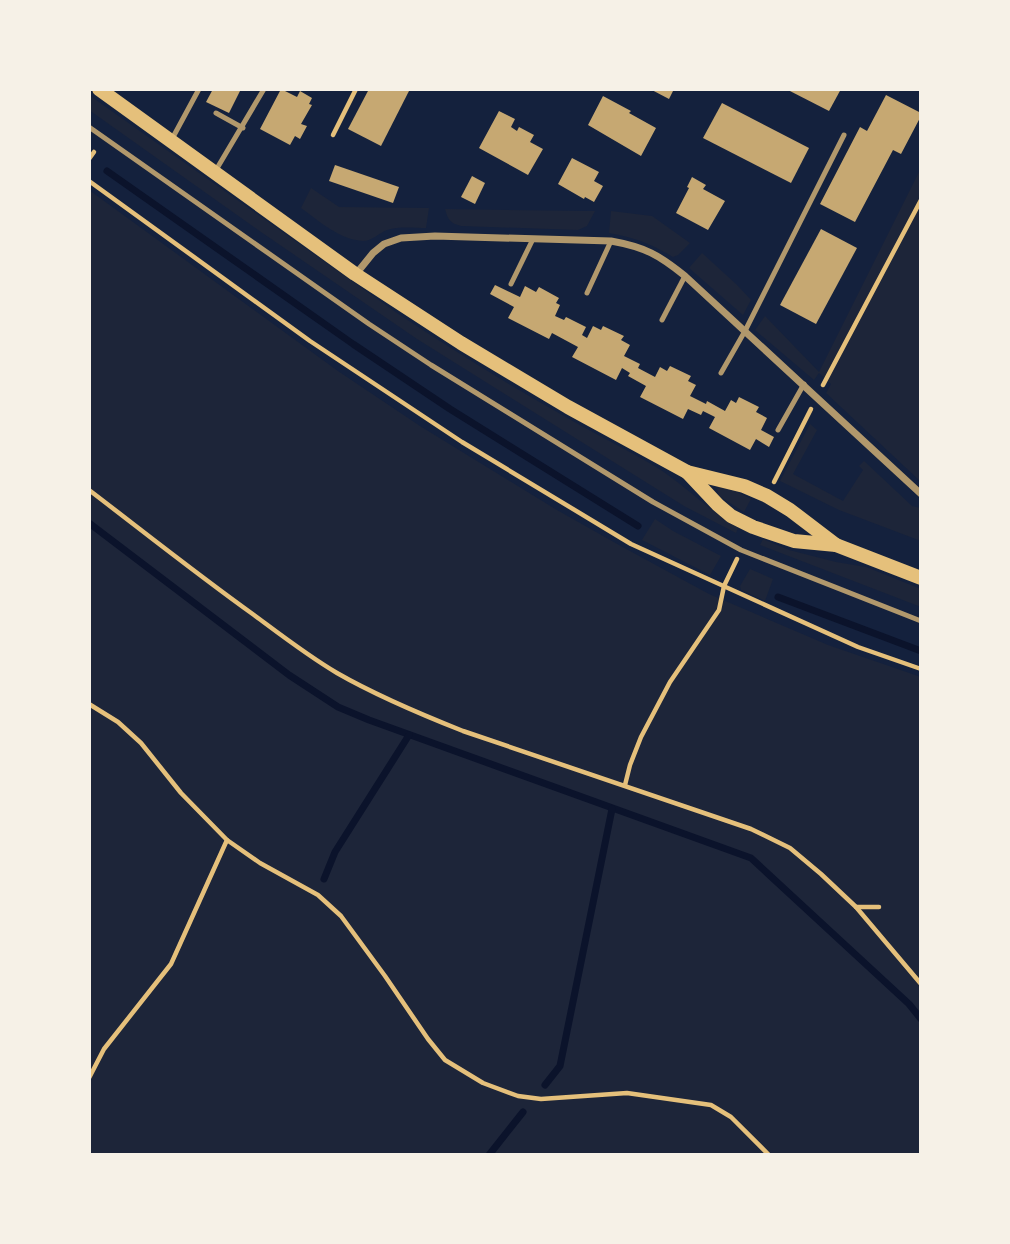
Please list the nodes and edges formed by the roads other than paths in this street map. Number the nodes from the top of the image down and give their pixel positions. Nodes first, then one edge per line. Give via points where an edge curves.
1 (99, 89) edge
2 (198, 89) edge
3 (264, 89) edge
4 (216, 113) dead end
5 (89, 127) edge
6 (243, 128) junction
7 (844, 135) dead end
8 (170, 142) junction
9 (215, 173) junction
10 (533, 239) junction
11 (611, 242) junction
12 (355, 274) junction
13 (685, 276) junction
14 (511, 284) dead end
15 (587, 293) dead end
16 (662, 320) dead end
17 (745, 331) junction
18 (721, 373) dead end
19 (804, 384) junction
20 (778, 430) dead end
21 (687, 472) junction
22 (921, 494) edge
23 (836, 545) junction
24 (921, 578) edge
25 (921, 621) edge

1 - 8 main road
2 - 8 lane
3 - 6 lane
4 - 6 lane
5 - 25 lane via 369,324 642,496 741,550
6 - 9 lane
7 - 17 lane
8 - 9 main road
9 - 12 main road
10 - 11 street
10 - 12 street via 401,238 384,244
10 - 14 lane
11 - 13 street via 648,250
11 - 15 lane
12 - 21 main road via 568,407
13 - 16 lane
13 - 17 street
17 - 18 lane
17 - 19 street
19 - 20 lane
19 - 22 street
21 - 23 main road via 767,496
21 - 23 main road via 718,505 753,527 794,541
23 - 24 main road

